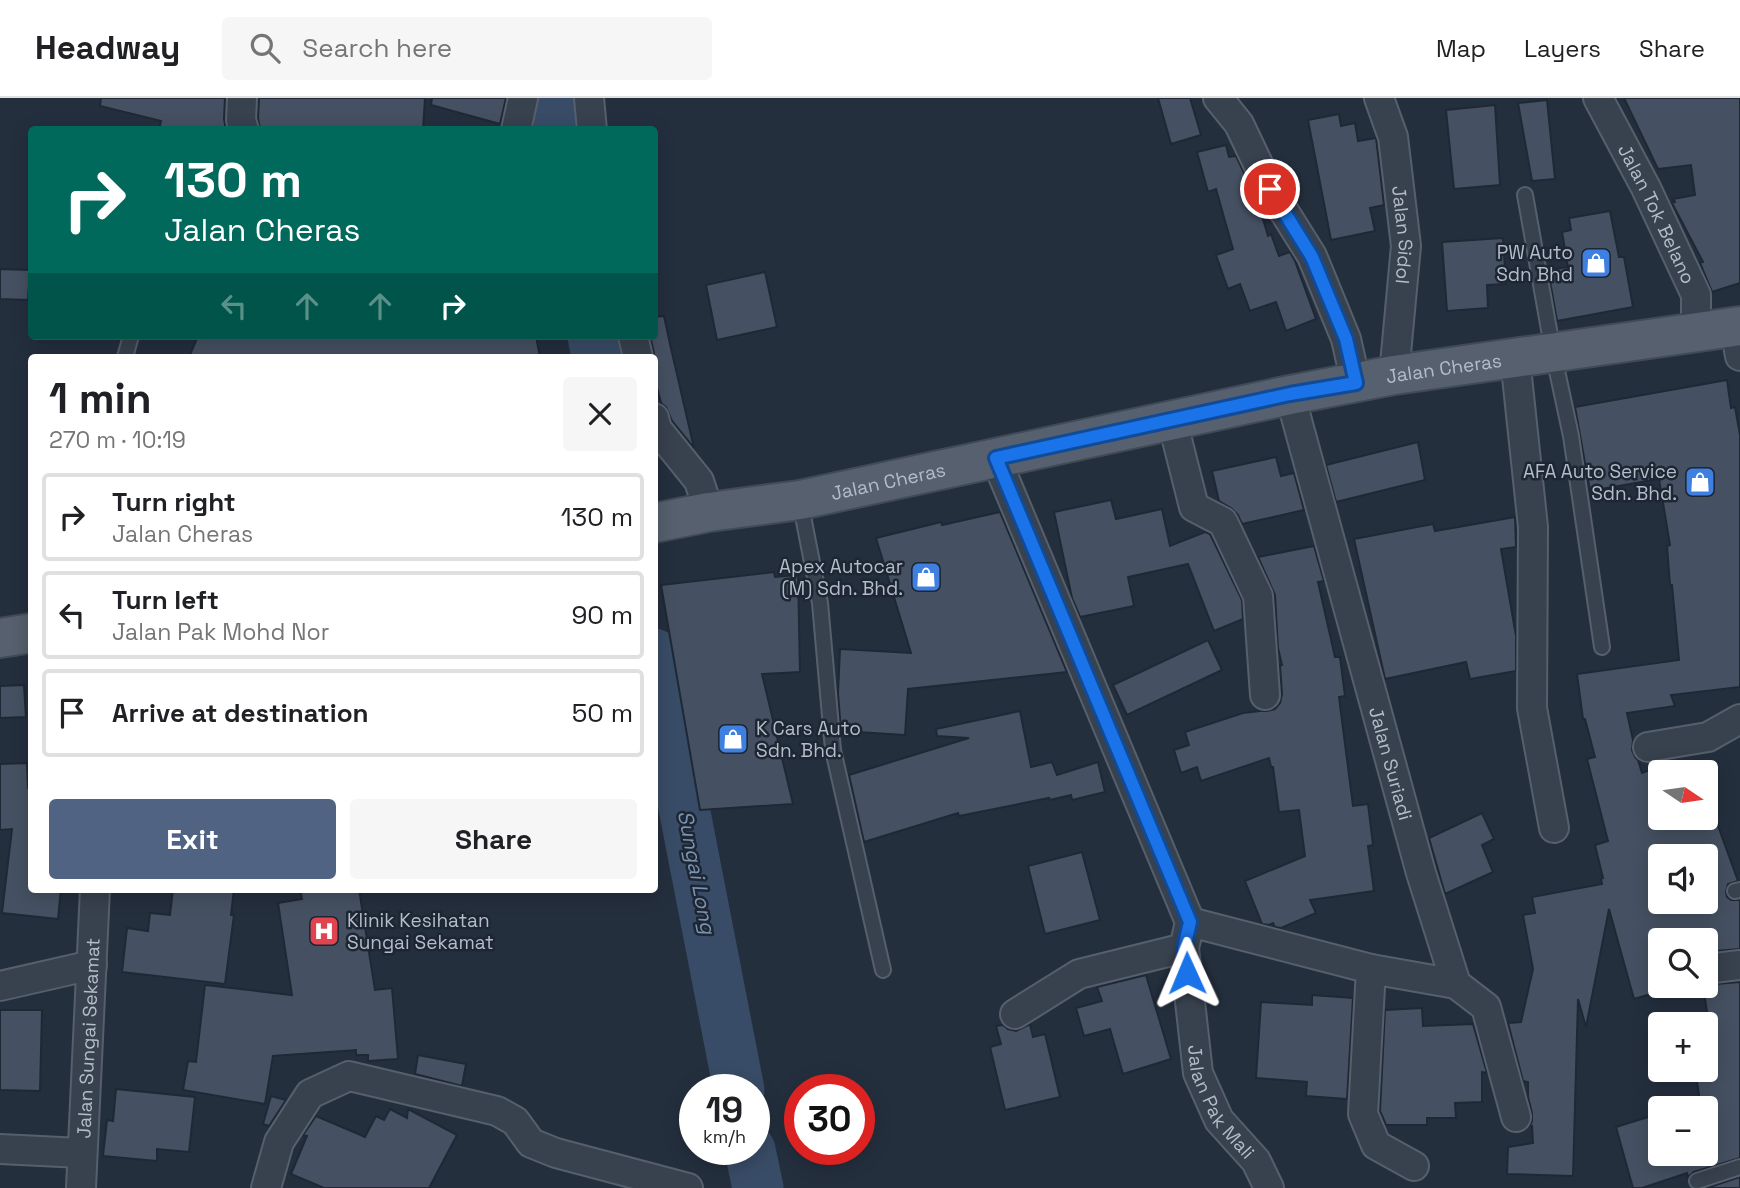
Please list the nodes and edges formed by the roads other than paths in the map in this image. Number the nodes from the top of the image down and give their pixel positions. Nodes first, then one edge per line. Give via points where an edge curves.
1 (242, 98) edge
2 (523, 98) edge
3 (590, 98) edge
4 (1219, 98) edge
5 (1379, 98) edge
6 (1598, 98) edge
7 (243, 126) edge
8 (517, 126) edge
9 (592, 126) edge
10 (1525, 195) dead end
11 (1696, 333) junction
12 (1738, 336) edge
13 (1553, 352) junction
14 (1515, 358) junction
15 (1394, 375) junction
16 (1356, 383) junction
17 (1290, 394) junction
18 (1172, 419) junction
19 (658, 430) edge
20 (996, 458) junction
21 (800, 500) junction
22 (709, 512) junction
23 (662, 521) edge
24 (28, 634) edge
25 (0, 638) edge
26 (1602, 647) dead end
27 (1265, 695) dead end
28 (1740, 719) edge
29 (1648, 747) dead end
30 (1554, 828) dead end
31 (95, 893) edge
32 (1187, 935) junction
33 (92, 965) junction
34 (1740, 965) edge
35 (1718, 968) edge
36 (1371, 969) junction
37 (883, 970) dead end
38 (1456, 984) junction
39 (0, 986) edge
40 (1015, 1014) dead end
41 (1517, 1117) dead end
42 (0, 1149) edge
43 (81, 1153) junction
44 (1414, 1166) dead end
45 (1740, 1167) edge
46 (1697, 1181) dead end
47 (81, 1188) edge
48 (266, 1188) edge
49 (688, 1188) edge
50 (1269, 1188) edge

1 - 7 street
2 - 8 street
3 - 9 street
4 - 16 street via 1239,124 1270,189 1312,257 1346,339
5 - 15 street, Jalan Sidol via 1393,137 1406,246
6 - 11 street, Jalan Tok Belano via 1696,295
10 - 13 lane
11 - 12 main road, Jalan Cheras
11 - 13 main road, Jalan Cheras
13 - 14 main road, Jalan Cheras
13 - 26 lane via 1571,436
14 - 15 main road, Jalan Cheras
14 - 30 street via 1533,527 1532,708
15 - 16 main road, Jalan Cheras
16 - 17 main road, Jalan Cheras
17 - 18 main road, Jalan Cheras
17 - 38 street, Jalan Suriadi via 1421,873
18 - 20 main road, Jalan Cheras
18 - 27 street via 1194,507 1223,522 1258,596
19 - 22 street via 699,481
20 - 21 main road, Jalan Cheras
20 - 32 street, Jalan Pak Mali
21 - 22 main road, Jalan Cheras
21 - 37 lane via 820,603 833,750
22 - 23 main road, Jalan Cheras
24 - 25 main road
28 - 29 street via 1708,737
31 - 33 street, Jalan Sungai Sekamat
32 - 36 street
32 - 40 street via 1079,974
32 - 50 street, Jalan Pak Mali via 1198,1073 1219,1120 1256,1161
33 - 39 street
33 - 43 street, Jalan Sungai Sekamat
34 - 35 street
36 - 38 street
36 - 44 street via 1363,1114 1376,1145
38 - 41 street via 1486,1007
42 - 43 street
43 - 47 street, Jalan Sungai Sekamat
45 - 46 lane
48 - 49 street via 279,1142 310,1094 349,1076 497,1111 515,1121 531,1143

